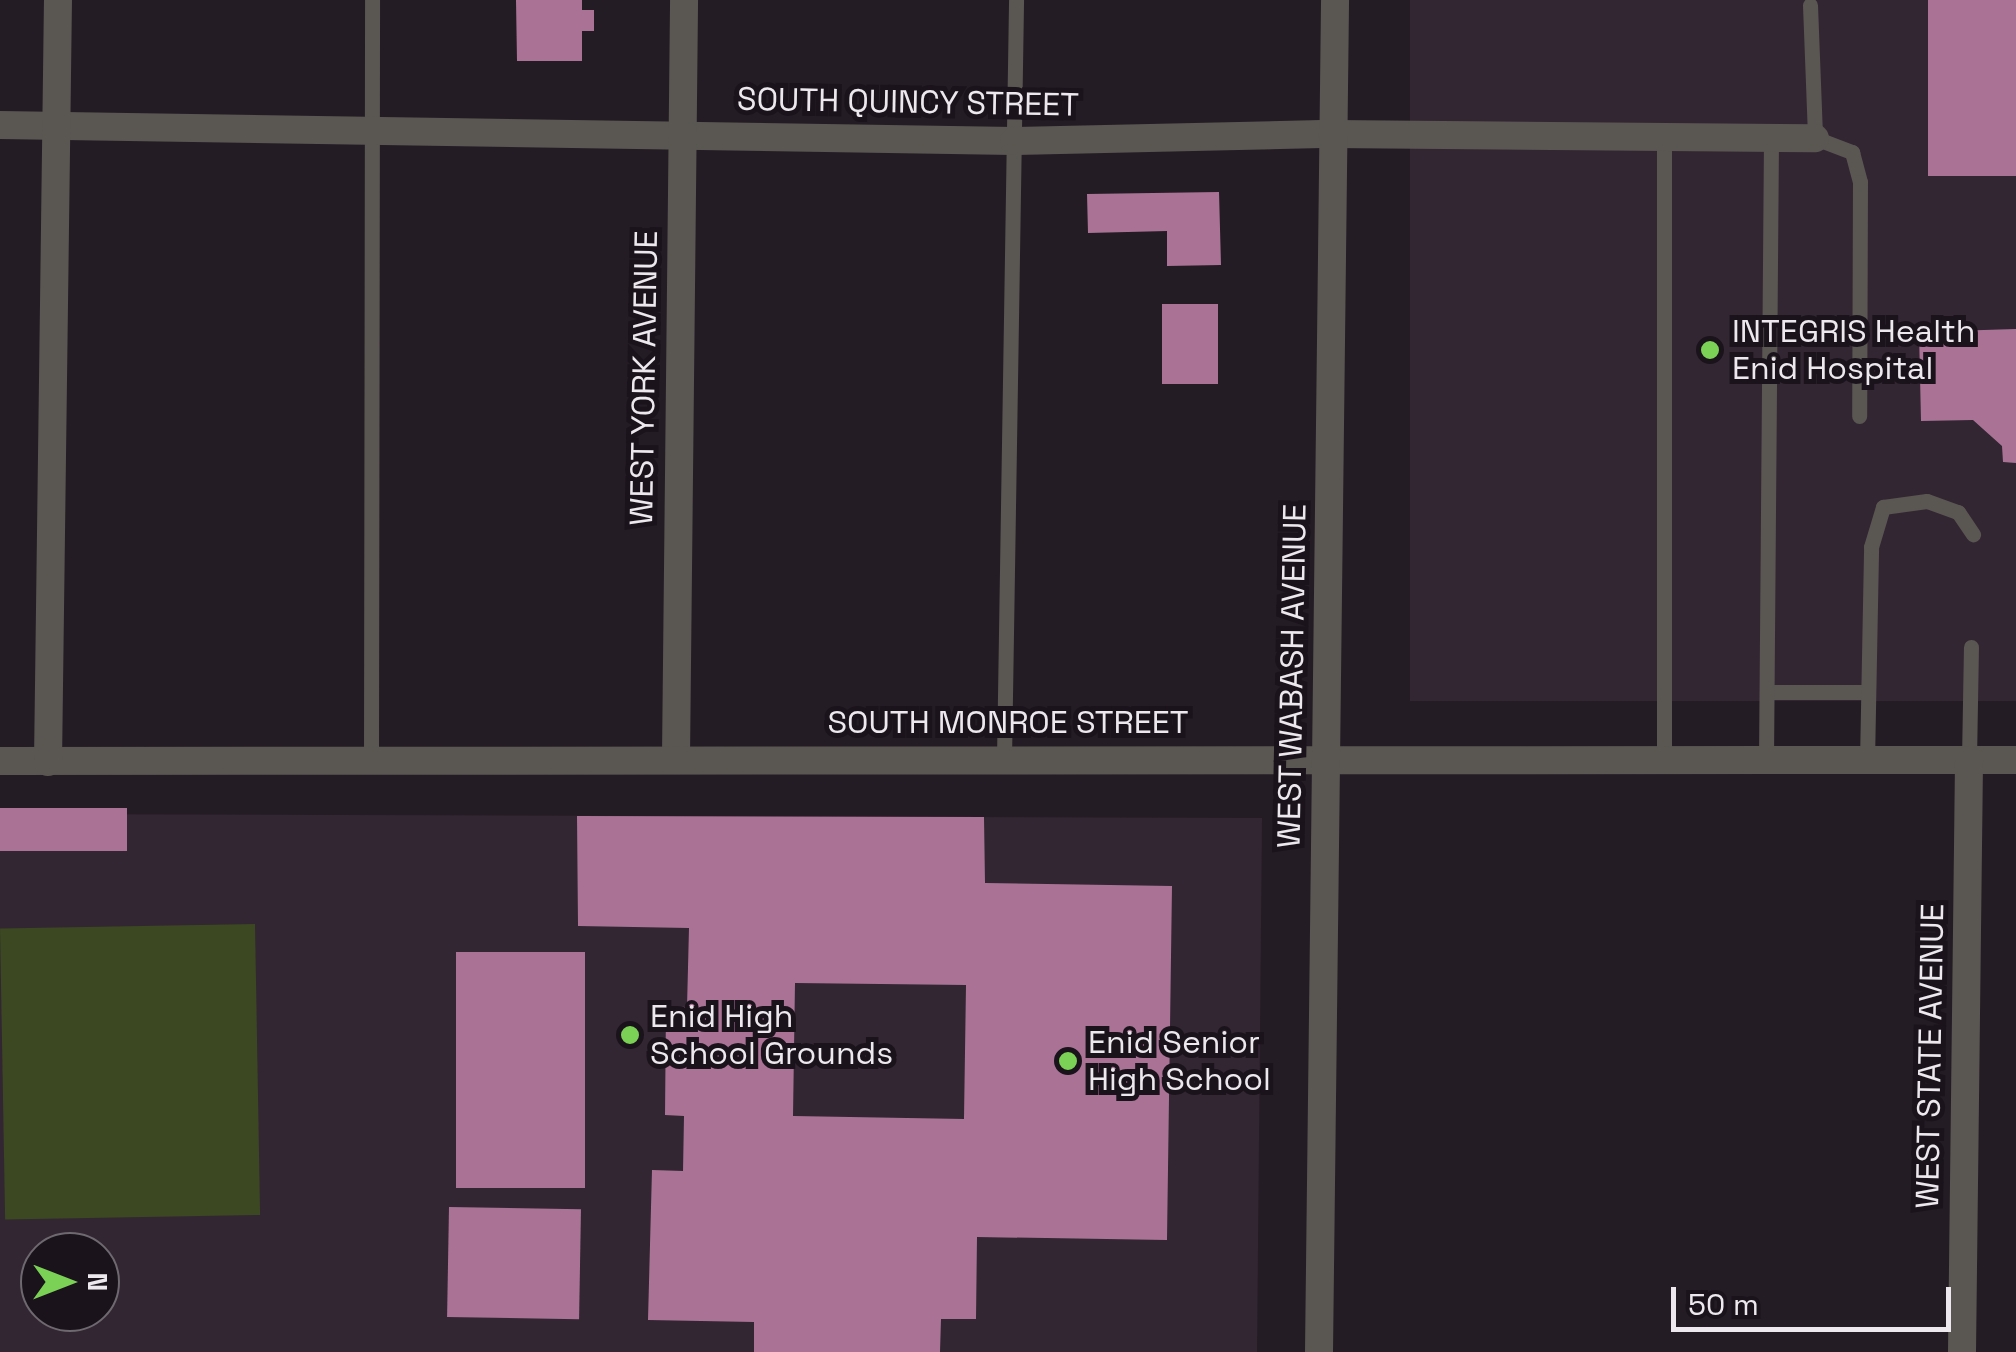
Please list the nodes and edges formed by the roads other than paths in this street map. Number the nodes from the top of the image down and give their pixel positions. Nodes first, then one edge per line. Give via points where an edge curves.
1 (58, 0) edge
2 (372, 0) edge
3 (684, 0) edge
4 (1016, 0) edge
5 (1335, 0) edge
6 (1810, 6) dead end
7 (56, 125) junction
8 (0, 126) edge
9 (370, 130) junction
10 (681, 134) junction
11 (1332, 134) junction
12 (1664, 136) junction
13 (1771, 137) junction
14 (1815, 138) junction
15 (1014, 141) junction
16 (1859, 416) dead end
17 (1972, 534) dead end
18 (1971, 647) dead end
19 (1767, 692) junction
20 (1868, 692) junction
21 (1326, 756) junction
22 (676, 757) junction
23 (1004, 759) junction
24 (371, 760) junction
25 (1867, 760) junction
26 (1969, 760) junction
27 (2016, 760) edge
28 (0, 761) edge
29 (1664, 761) junction
30 (1766, 761) junction
31 (48, 762) junction
32 (1319, 1352) edge
33 (1962, 1352) edge

1 - 7 street
2 - 9 lane
3 - 10 street, WEST YORK AVENUE
4 - 15 lane
5 - 11 street, WEST WABASH AVENUE
6 - 14 lane
7 - 8 street, SOUTH QUINCY STREET
7 - 9 street, SOUTH QUINCY STREET
7 - 31 street
9 - 10 street, SOUTH QUINCY STREET
9 - 24 lane
10 - 15 street, SOUTH QUINCY STREET
10 - 22 street, WEST YORK AVENUE
11 - 12 street, SOUTH QUINCY STREET
11 - 15 street, SOUTH QUINCY STREET
11 - 21 street, WEST WABASH AVENUE
12 - 13 street, SOUTH QUINCY STREET
12 - 29 lane
13 - 14 street, SOUTH QUINCY STREET
13 - 19 lane
14 - 16 lane via 1852,152 1860,182
15 - 23 lane
17 - 20 lane via 1958,512 1927,501 1883,507 1871,547
18 - 26 lane
19 - 20 lane
19 - 30 lane
20 - 25 lane
21 - 23 street, SOUTH MONROE STREET
21 - 29 street, SOUTH MONROE STREET
21 - 32 street, WEST WABASH AVENUE
22 - 23 street, SOUTH MONROE STREET
22 - 24 street, SOUTH MONROE STREET
24 - 31 street, SOUTH MONROE STREET
25 - 26 street, SOUTH MONROE STREET
25 - 30 street, SOUTH MONROE STREET
26 - 27 street, SOUTH MONROE STREET
26 - 33 street, WEST STATE AVENUE
28 - 31 street, SOUTH MONROE STREET
29 - 30 street, SOUTH MONROE STREET

